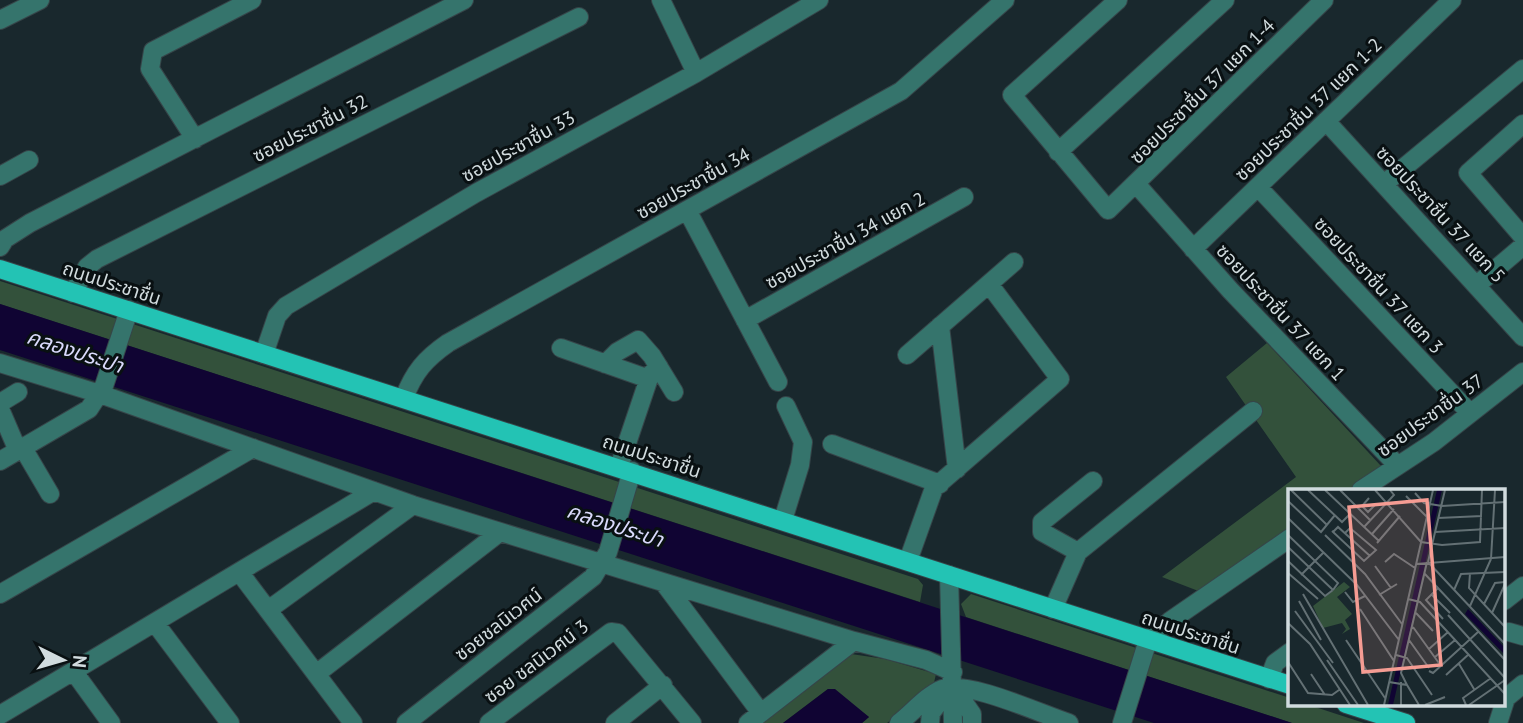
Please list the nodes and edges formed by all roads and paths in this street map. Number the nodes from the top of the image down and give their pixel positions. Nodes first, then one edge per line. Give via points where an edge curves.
1 (40, 0) edge
2 (252, 0) edge
3 (464, 0) edge
4 (661, 0) edge
5 (819, 0) edge
6 (1005, 0) edge
7 (1118, 0) edge
8 (1225, 0) edge
9 (1324, 0) edge
10 (1452, 0) edge
11 (579, 17) dead end
12 (0, 20) edge
13 (1523, 69) edge
14 (696, 73) junction
15 (1326, 121) junction
16 (1523, 124) edge
17 (195, 139) junction
18 (1058, 152) junction
19 (29, 160) dead end
20 (0, 176) edge
21 (1384, 184) junction
22 (1137, 185) junction
23 (1258, 187) junction
24 (964, 197) dead end
25 (687, 210) junction
26 (1523, 237) edge
27 (1523, 246) edge
28 (0, 247) edge
29 (1193, 249) junction
30 (1014, 262) dead end
31 (0, 269) edge
32 (989, 284) junction
33 (1478, 284) junction
34 (73, 293) junction
35 (129, 310) junction
36 (745, 320) junction
37 (940, 326) junction
38 (1523, 337) edge
39 (561, 348) dead end
40 (264, 354) junction
41 (907, 355) dead end
42 (0, 363) edge
43 (605, 364) junction
44 (1523, 372) edge
45 (654, 373) junction
46 (778, 382) dead end
47 (102, 390) junction
48 (18, 392) dead end
49 (674, 392) dead end
50 (404, 398) junction
51 (0, 403) edge
52 (786, 406) dead end
53 (0, 410) edge
54 (1253, 411) dead end
55 (1470, 413) junction
56 (832, 444) dead end
57 (253, 448) junction
58 (21, 449) junction
59 (0, 461) edge
60 (1397, 465) junction
61 (626, 469) junction
62 (957, 469) junction
63 (1093, 481) dead end
64 (940, 484) junction
65 (1362, 489) edge
66 (374, 491) junction
67 (50, 494) dead end
68 (413, 505) junction
69 (783, 520) junction
70 (499, 532) junction
71 (1288, 539) edge
72 (1078, 552) junction
73 (605, 558) junction
74 (908, 561) junction
75 (240, 573) junction
76 (949, 575) junction
77 (664, 583) junction
78 (1523, 586) edge
79 (0, 594) edge
80 (1506, 599) edge
81 (1053, 609) junction
82 (268, 610) junction
83 (155, 623) junction
84 (1148, 640) junction
85 (854, 641) junction
86 (1288, 653) edge
87 (74, 671) junction
88 (953, 673) junction
89 (316, 674) junction
90 (1269, 678) junction
91 (1288, 684) edge
92 (1523, 684) edge
93 (663, 685) junction
94 (1506, 698) edge
95 (1503, 706) edge
96 (1376, 708) edge
97 (0, 715) edge
98 (755, 718) edge
99 (1123, 720) edge
100 (111, 723) edge
101 (230, 723) edge
102 (353, 723) edge
103 (405, 723) edge
104 (489, 723) edge
105 (615, 723) edge
106 (692, 723) edge
107 (899, 723) edge
108 (930, 723) edge
109 (953, 723) edge
110 (972, 723) edge
111 (1069, 723) edge
112 (1406, 723) edge
113 (1498, 723) edge

1 - 12 street
2 - 17 street via 159,46 149,60 150,69
3 - 17 street
4 - 14 street
5 - 14 street, ซอยประชาชื่น 33
6 - 25 street, ซอยประชาชื่น 34 via 901,91
7 - 18 street via 1012,95
8 - 18 street
9 - 22 street, ซอยประชาชื่น 37 แยก 1-4
10 - 15 street, ซอยประชาชื่น 37 แยก 1-2
11 - 34 street, ซอยประชาชื่น 32 via 97,259 87,267
13 - 21 street
14 - 40 street, ซอยประชาชื่น 33 via 477,192 286,306 276,316
15 - 21 street, ซอยประชาชื่น 37 แยก 5
15 - 23 street, ซอยประชาชื่น 37 แยก 1-2
16 - 26 street via 1468,173
17 - 28 street via 30,223
18 - 22 street, ซอยประชาชื่น 37 แยก 1-4 via 1108,210
19 - 20 street
21 - 33 street, ซอยประชาชื่น 37 แยก 5
22 - 29 street, ซอยประชาชื่น 37 แยก 1
23 - 29 street, ซอยประชาชื่น 37 แยก 1-2
23 - 55 street, ซอยประชาชื่น 37 แยก 3
24 - 36 street, ซอยประชาชื่น 34 แยก 2
25 - 36 street
25 - 50 street, ซอยประชาชื่น 34 via 448,343 412,375
27 - 33 street
29 - 60 street, ซอยประชาชื่น 37 แยก 1
30 - 32 street
31 - 34 main road, ถนนประชาชื่น
32 - 37 street
32 - 62 street via 1060,379
33 - 38 street, ซอยประชาชื่น 37 แยก 5
34 - 35 main road, ถนนประชาชื่น
35 - 40 main road, ถนนประชาชื่น
35 - 47 street
36 - 46 street
37 - 41 street
37 - 62 street
39 - 43 street
40 - 50 main road, ถนนประชาชื่น
42 - 47 street
43 - 45 street
43 - 45 street via 638,340
44 - 55 street, ซอยประชาชื่น 37
45 - 49 street
45 - 61 street
47 - 57 street
47 - 58 street via 89,409
48 - 51 street
50 - 61 main road, ถนนประชาชื่น
52 - 69 street via 803,442
53 - 58 street
54 - 72 street
55 - 60 street, ซอยประชาชื่น 37
56 - 64 street
57 - 66 street
57 - 79 street
58 - 59 street
58 - 67 street
60 - 65 street, ซอยประชาชื่น 37
61 - 69 main road, ถนนประชาชื่น
61 - 73 street via 623,499
62 - 64 street
63 - 72 street via 1042,522 1042,532
64 - 74 street via 928,501
66 - 68 street
66 - 75 street
68 - 70 street
68 - 82 street
69 - 74 main road, ถนนประชาชื่น
70 - 73 street
70 - 89 street
71 - 84 street
72 - 81 street
73 - 77 street
73 - 103 street, ซอยชลนิเวศน์ via 593,577
74 - 76 main road, ถนนประชาชื่น
75 - 82 street
75 - 83 street
76 - 81 main road, ถนนประชาชื่น
76 - 88 street
77 - 85 street
77 - 98 street
78 - 80 street
81 - 84 main road, ถนนประชาชื่น
82 - 89 street
83 - 87 street
83 - 101 street
84 - 90 main road, ถนนประชาชื่น
84 - 99 street
85 - 88 street via 926,660
85 - 98 street
86 - 90 street via 1275,663
87 - 97 street
87 - 100 street
88 - 107 street via 942,689
88 - 108 street
88 - 109 street
88 - 110 street
88 - 111 street via 971,690
89 - 102 street
90 - 91 main road, ถนนประชาชื่น
92 - 94 street
93 - 104 street, ซอย ชลนิเวศน์ 3 via 618,633 611,632
93 - 105 street
93 - 106 street, ซอย ชลนิเวศน์ 3
95 - 113 street
96 - 112 main road

